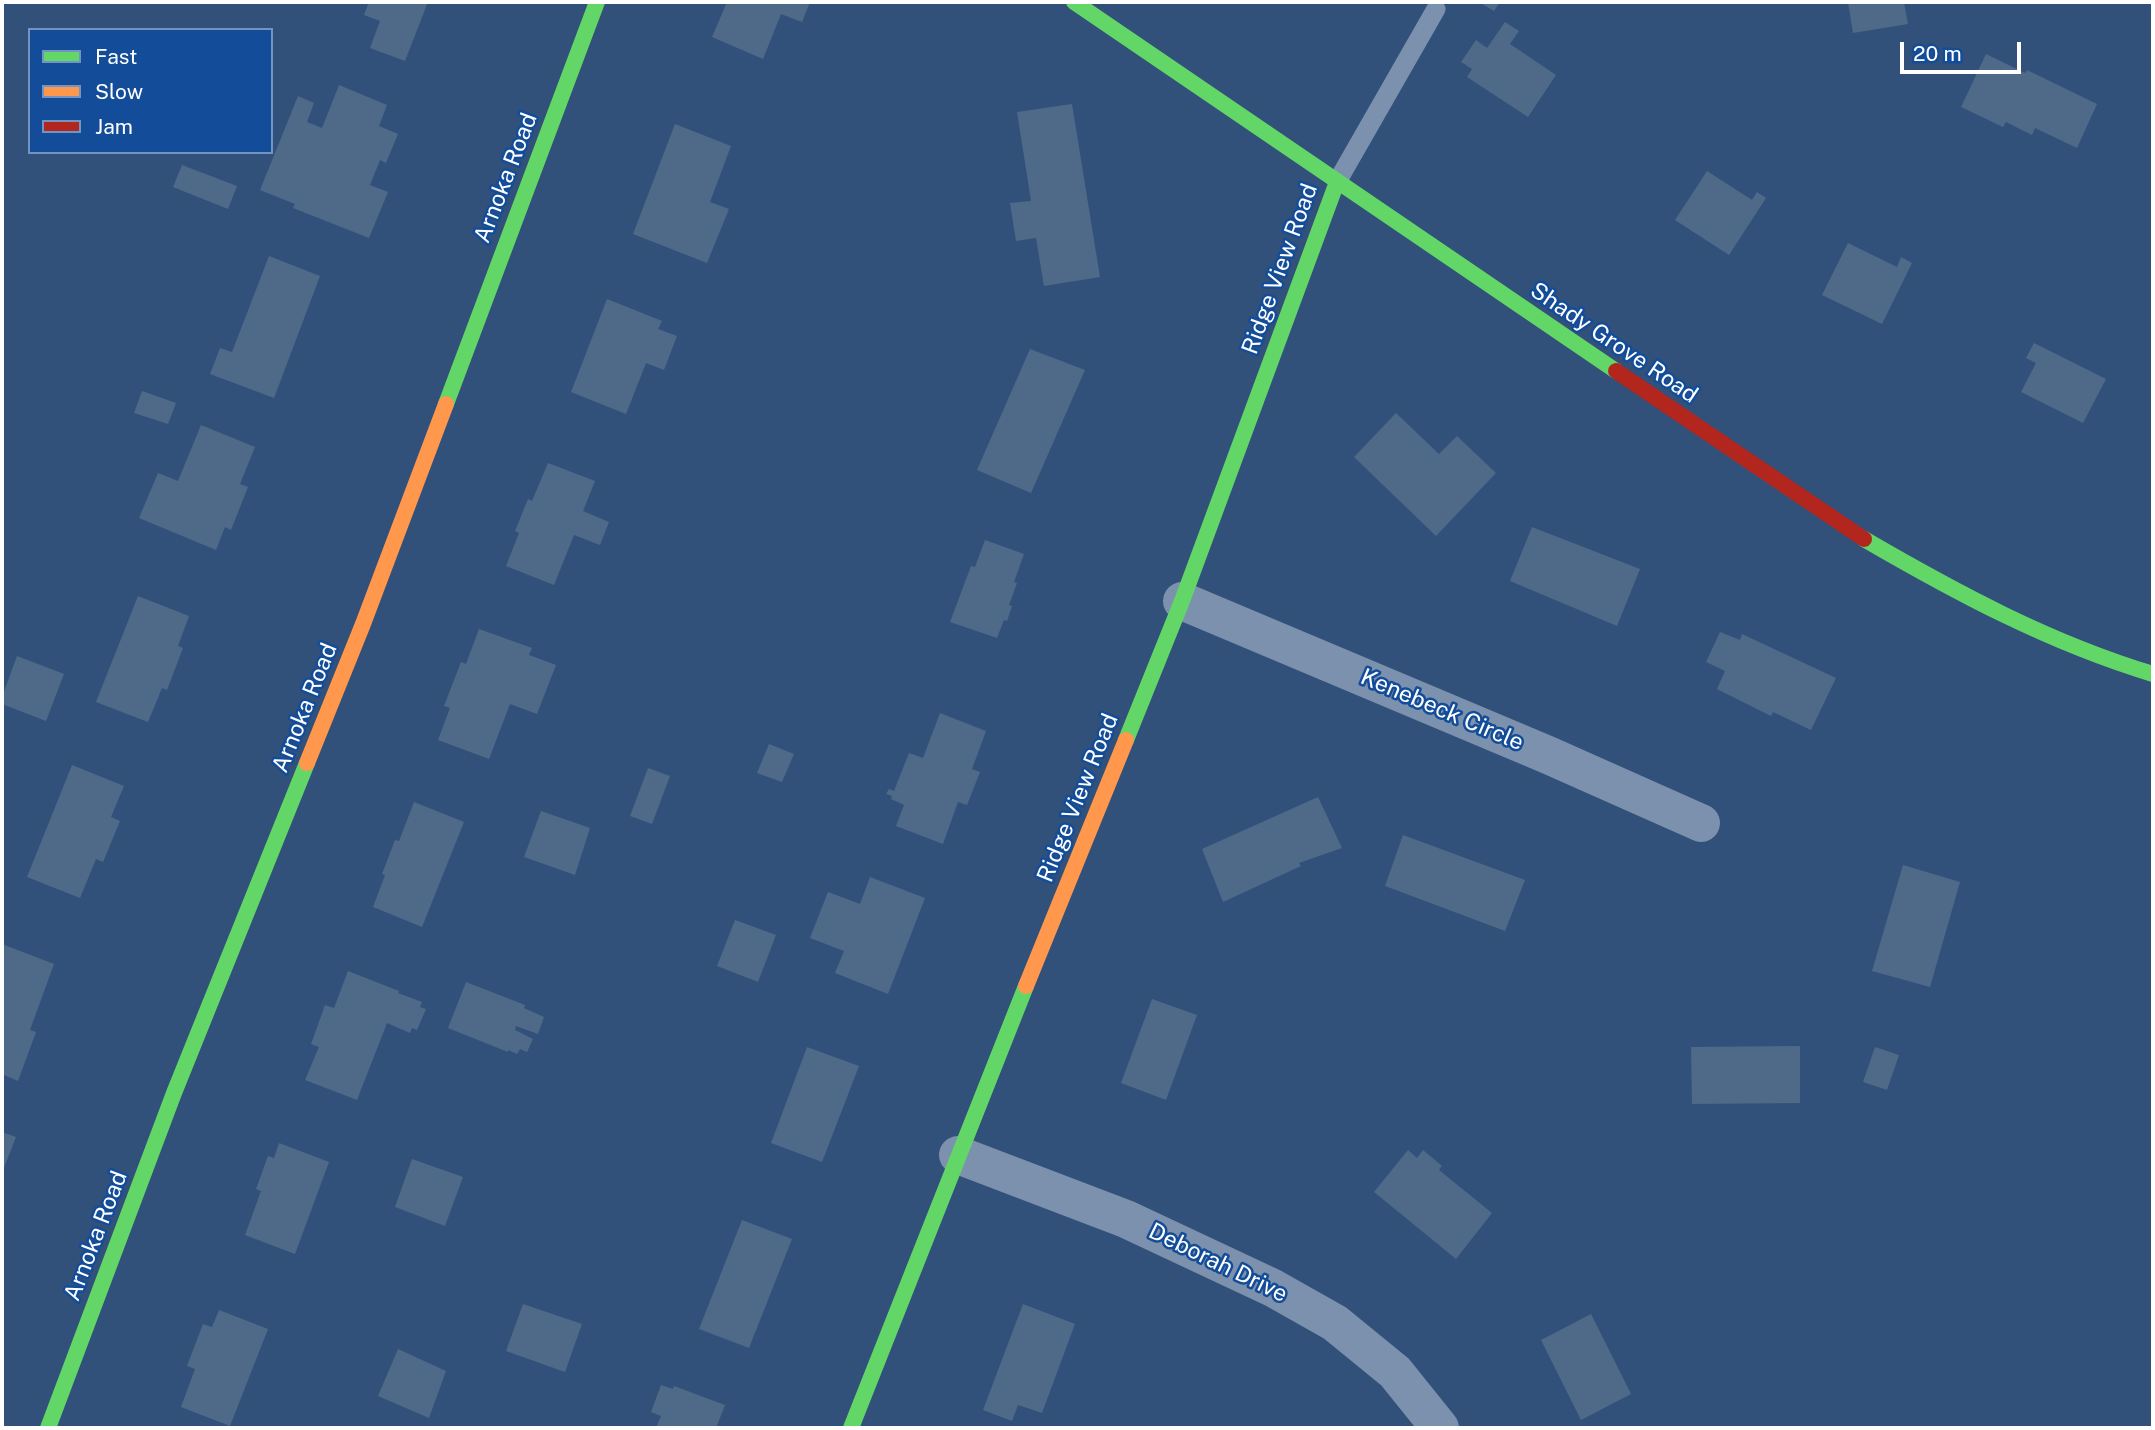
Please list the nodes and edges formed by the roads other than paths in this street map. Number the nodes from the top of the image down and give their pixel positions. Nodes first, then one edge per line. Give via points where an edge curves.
1 (597, 2) edge
2 (1074, 2) edge
3 (1436, 9) dead end
4 (1337, 182) junction
5 (1182, 601) junction
6 (2153, 674) edge
7 (1701, 823) dead end
8 (958, 1155) junction
9 (48, 1428) edge
10 (851, 1428) edge
11 (1440, 1428) edge

1 - 9 street, Arnoka Road via 363,624 174,1093
2 - 4 street, Shady Grove Road
3 - 4 lane
4 - 5 street, Ridge View Road
4 - 6 street, Shady Grove Road via 1859,536 1956,593 2042,635
5 - 7 street, Kenebeck Circle
5 - 8 street, Ridge View Road
8 - 10 street, Ridge View Road
8 - 11 street, Deborah Drive via 1126,1219 1273,1288 1335,1323 1395,1371

